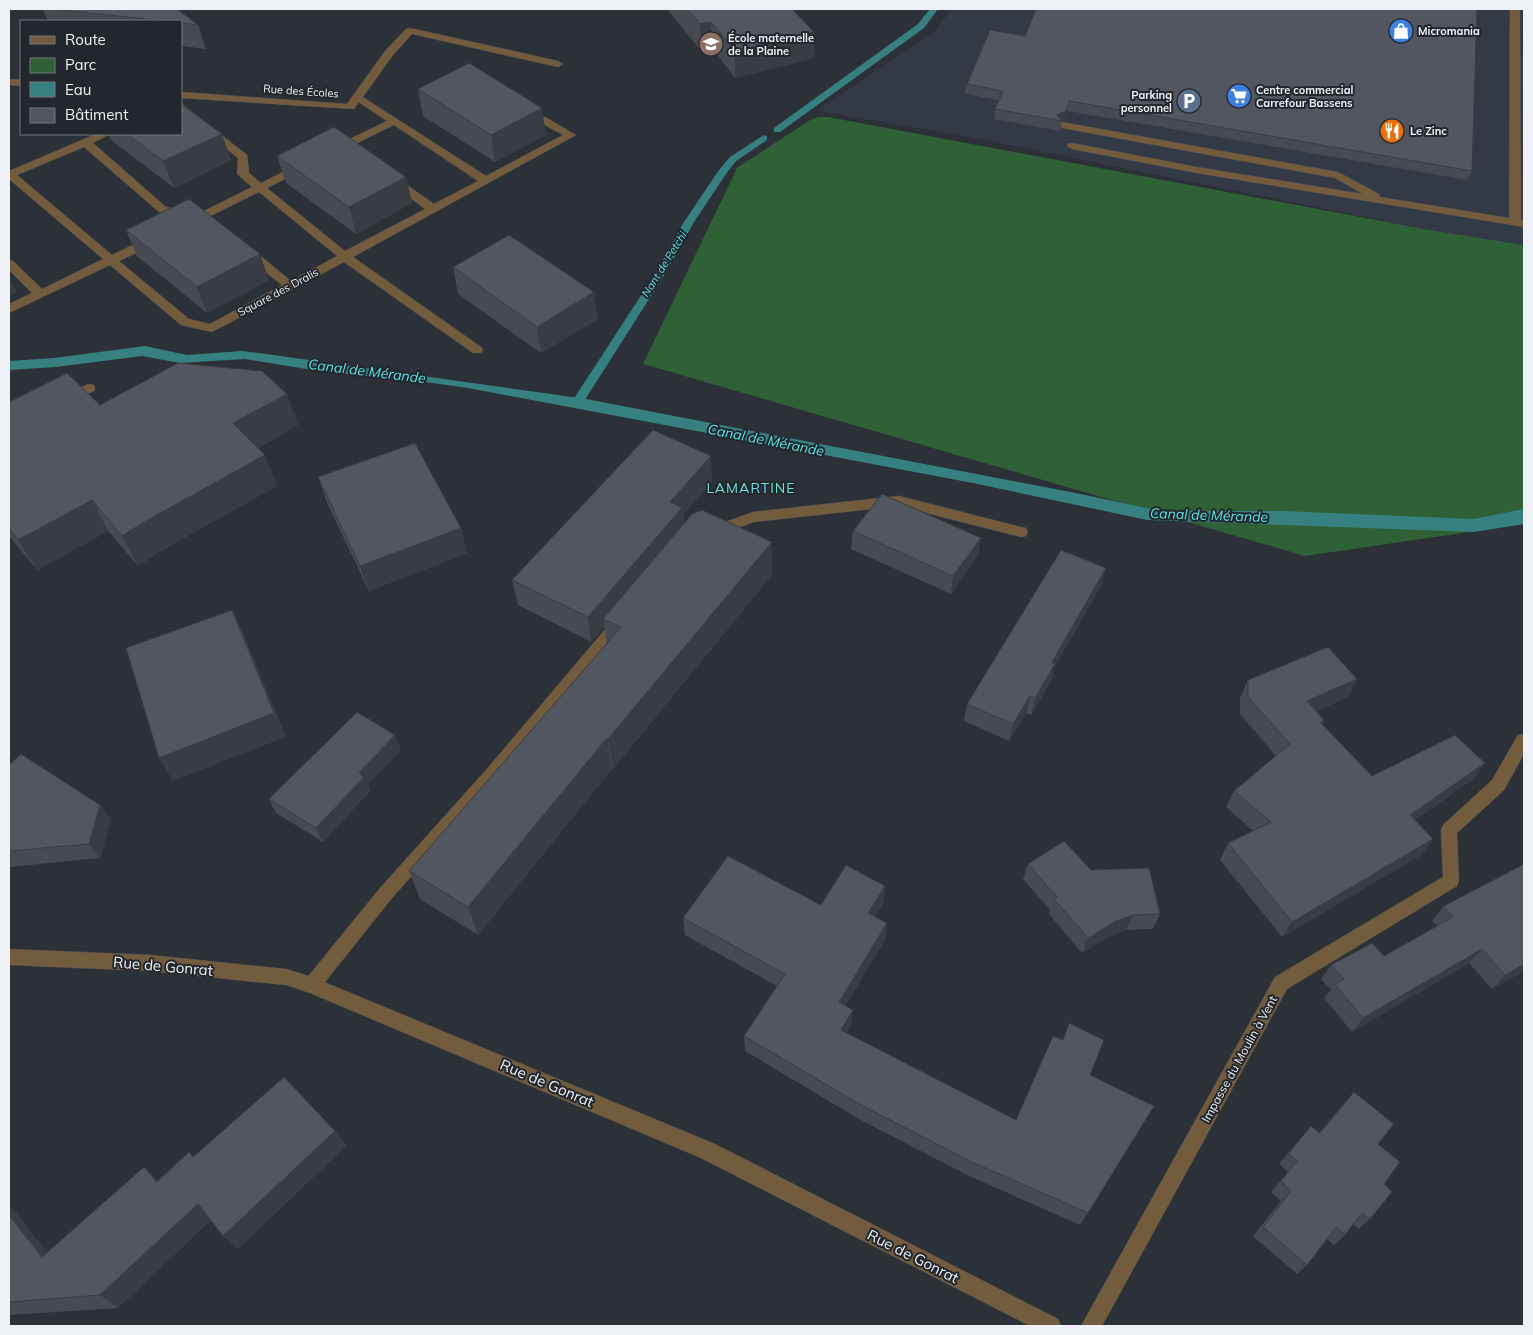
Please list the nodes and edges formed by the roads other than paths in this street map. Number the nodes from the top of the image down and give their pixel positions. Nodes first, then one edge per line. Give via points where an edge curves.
1 (1514, 9) edge
2 (558, 64) dead end
3 (182, 95) edge
4 (358, 97) junction
5 (515, 104) edge
6 (182, 107) edge
7 (395, 121) junction
8 (1062, 125) edge
9 (102, 135) edge
10 (85, 142) junction
11 (1072, 146) dead end
12 (328, 154) edge
13 (311, 162) edge
14 (385, 174) edge
15 (9, 175) edge
16 (486, 181) junction
17 (259, 187) junction
18 (1385, 201) junction
19 (433, 209) junction
20 (206, 218) junction
21 (1520, 223) edge
22 (178, 227) edge
23 (161, 236) edge
24 (239, 245) edge
25 (345, 257) junction
26 (112, 260) junction
27 (9, 264) edge
28 (290, 286) junction
29 (40, 294) junction
30 (9, 309) edge
31 (478, 350) dead end
32 (89, 388) dead end
33 (53, 406) edge
34 (1021, 532) dead end
35 (706, 534) edge
36 (624, 616) edge
37 (1524, 740) edge
38 (9, 957) edge
39 (312, 985) junction
40 (1051, 1326) edge
41 (1092, 1326) edge

1 - 21 street
2 - 4 street via 410,31 389,53
3 - 4 street, Rue des Écoles via 350,107
4 - 7 street
5 - 16 street, Square des Dralis via 571,135
6 - 17 street via 243,158 243,174
7 - 12 street via 349,148
7 - 16 street
8 - 18 street via 1338,176
9 - 10 street
10 - 15 street
10 - 20 street via 164,210
11 - 18 street
13 - 17 street
14 - 19 street
15 - 26 street, Square des Dralis
16 - 19 street, Square des Dralis
17 - 20 street
17 - 25 street
18 - 21 street
19 - 25 street, Square des Dralis
20 - 22 street
23 - 26 street
24 - 28 street
25 - 28 street, Square des Dralis
25 - 31 street
26 - 28 street, Square des Dralis via 185,322 212,328
26 - 29 street
27 - 29 street
29 - 30 street
32 - 33 street
34 - 35 street via 899,501 753,517
36 - 39 street via 492,774 386,893
37 - 41 street, Impasse du Moulin à Vent via 1498,785 1450,830 1451,882 1281,984
38 - 39 street, Rue de Gonrat via 150,963 286,977
39 - 40 street, Rue de Gonrat via 708,1151

